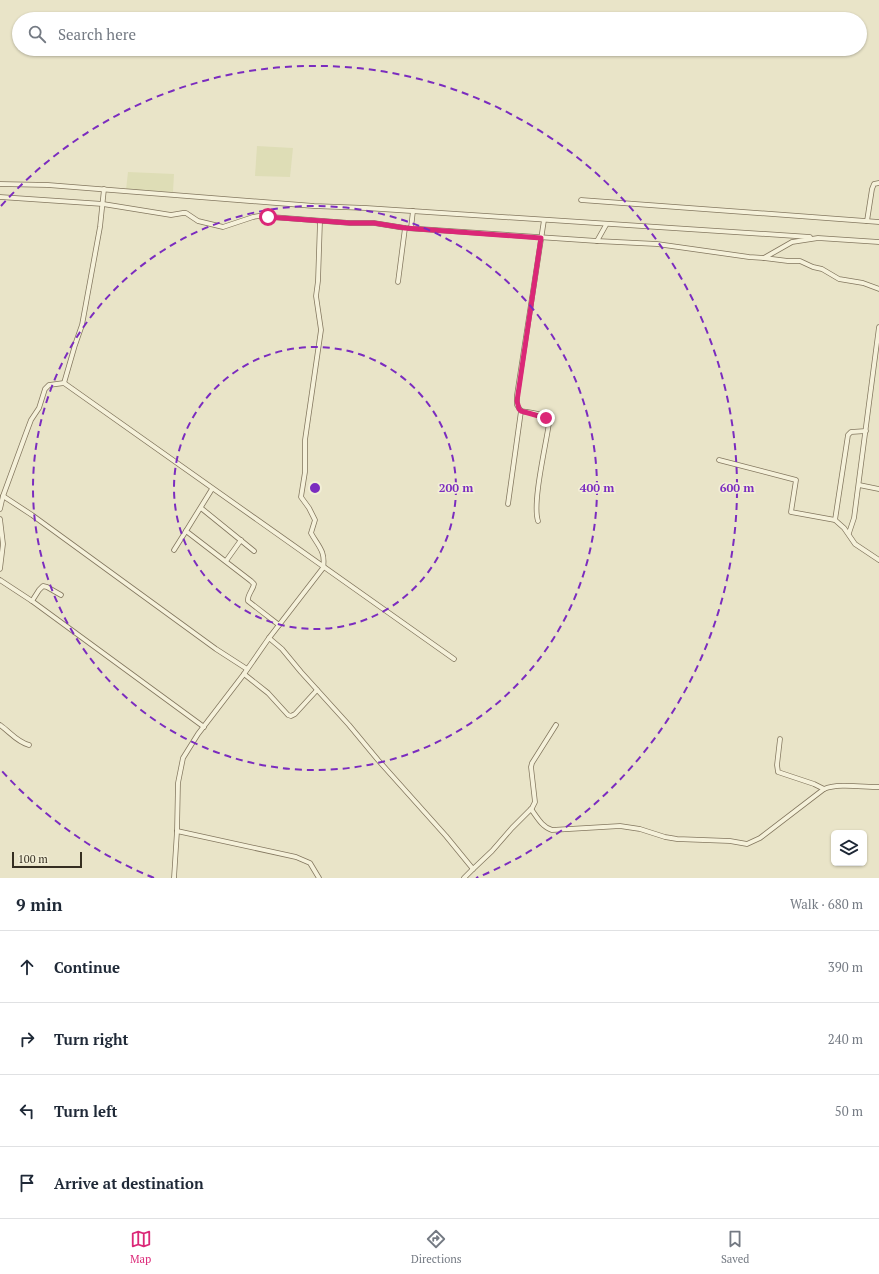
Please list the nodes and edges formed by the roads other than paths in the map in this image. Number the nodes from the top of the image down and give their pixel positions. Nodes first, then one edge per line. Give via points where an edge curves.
1 (879, 183) edge
2 (0, 184) edge
3 (104, 188) junction
4 (0, 197) edge
5 (581, 200) dead end
6 (102, 204) junction
7 (413, 211) junction
8 (544, 220) junction
9 (320, 221) junction
10 (867, 221) junction
11 (879, 222) edge
12 (606, 225) junction
13 (405, 228) junction
14 (411, 228) junction
15 (541, 238) junction
16 (818, 238) junction
17 (597, 241) junction
18 (879, 242) edge
19 (764, 258) junction
20 (398, 282) dead end
21 (879, 289) edge
22 (879, 327) edge
23 (64, 383) junction
24 (521, 411) junction
25 (866, 431) junction
26 (719, 460) dead end
27 (859, 486) junction
28 (212, 489) junction
29 (879, 489) edge
30 (3, 496) junction
31 (508, 504) dead end
32 (200, 508) junction
33 (0, 509) edge
34 (0, 519) edge
35 (835, 520) junction
36 (538, 521) dead end
37 (186, 531) junction
38 (849, 533) junction
39 (1, 534) edge
40 (241, 540) junction
41 (2, 543) edge
42 (174, 550) dead end
43 (254, 550) dead end
44 (879, 560) edge
45 (226, 561) junction
46 (323, 568) junction
47 (0, 569) edge
48 (0, 580) edge
49 (61, 594) dead end
50 (32, 601) junction
51 (280, 625) junction
52 (269, 638) junction
53 (454, 659) dead end
54 (247, 670) junction
55 (244, 674) junction
56 (317, 690) junction
57 (0, 725) edge
58 (556, 725) dead end
59 (204, 727) junction
60 (780, 739) dead end
61 (29, 745) dead end
62 (879, 787) edge
63 (824, 789) junction
64 (531, 809) junction
65 (177, 831) junction
66 (473, 869) junction
67 (174, 878) edge
68 (319, 878) edge
69 (464, 878) edge

1 - 10 street via 874,184 872,189
2 - 3 street
3 - 6 street
3 - 7 street via 314,206
4 - 6 street
5 - 10 street
6 - 9 street via 171,215 186,214 198,221 223,226 253,216
6 - 23 street via 82,325
7 - 8 street
7 - 14 street
8 - 12 street
8 - 15 street
9 - 13 street via 374,223
9 - 46 street via 316,296 322,330 305,440 305,478 301,498 315,520 311,533 324,554
10 - 11 street
12 - 16 street
12 - 17 street
13 - 14 street
13 - 20 street
14 - 15 street
15 - 17 street
15 - 24 street via 517,395 517,405
16 - 18 street
16 - 19 street via 792,242
17 - 19 street via 657,244
19 - 21 street via 800,260 839,279
22 - 25 street
23 - 28 street
23 - 30 street via 49,385 45,389
24 - 31 street
24 - 36 street via 544,416 549,424 537,499
25 - 27 street
25 - 35 street via 851,432 848,435
26 - 35 street via 796,480 791,512
27 - 29 street
27 - 38 street
28 - 32 street
28 - 46 street
30 - 33 street
30 - 54 street
32 - 37 street
32 - 40 street
34 - 39 street
35 - 38 street
37 - 42 street
37 - 45 street
38 - 44 street via 855,544
39 - 41 street
40 - 43 street
40 - 45 street
41 - 47 street
45 - 51 street via 254,584 248,599 250,603
46 - 51 street
46 - 53 street
48 - 50 street
49 - 50 street via 42,586
50 - 59 street
51 - 52 street
52 - 54 street
52 - 56 street via 282,649
54 - 55 street
55 - 56 street via 268,692 288,716 295,714
55 - 59 street
56 - 66 street
57 - 61 street via 16,739
58 - 64 street via 532,763 535,802
59 - 65 street via 186,753 180,771
60 - 63 street via 778,772
62 - 63 street via 836,786
63 - 64 street via 760,838 747,844 723,840 677,839 620,826 552,830 543,825
64 - 66 street
65 - 67 street
65 - 68 street via 296,857 310,862
66 - 69 street

